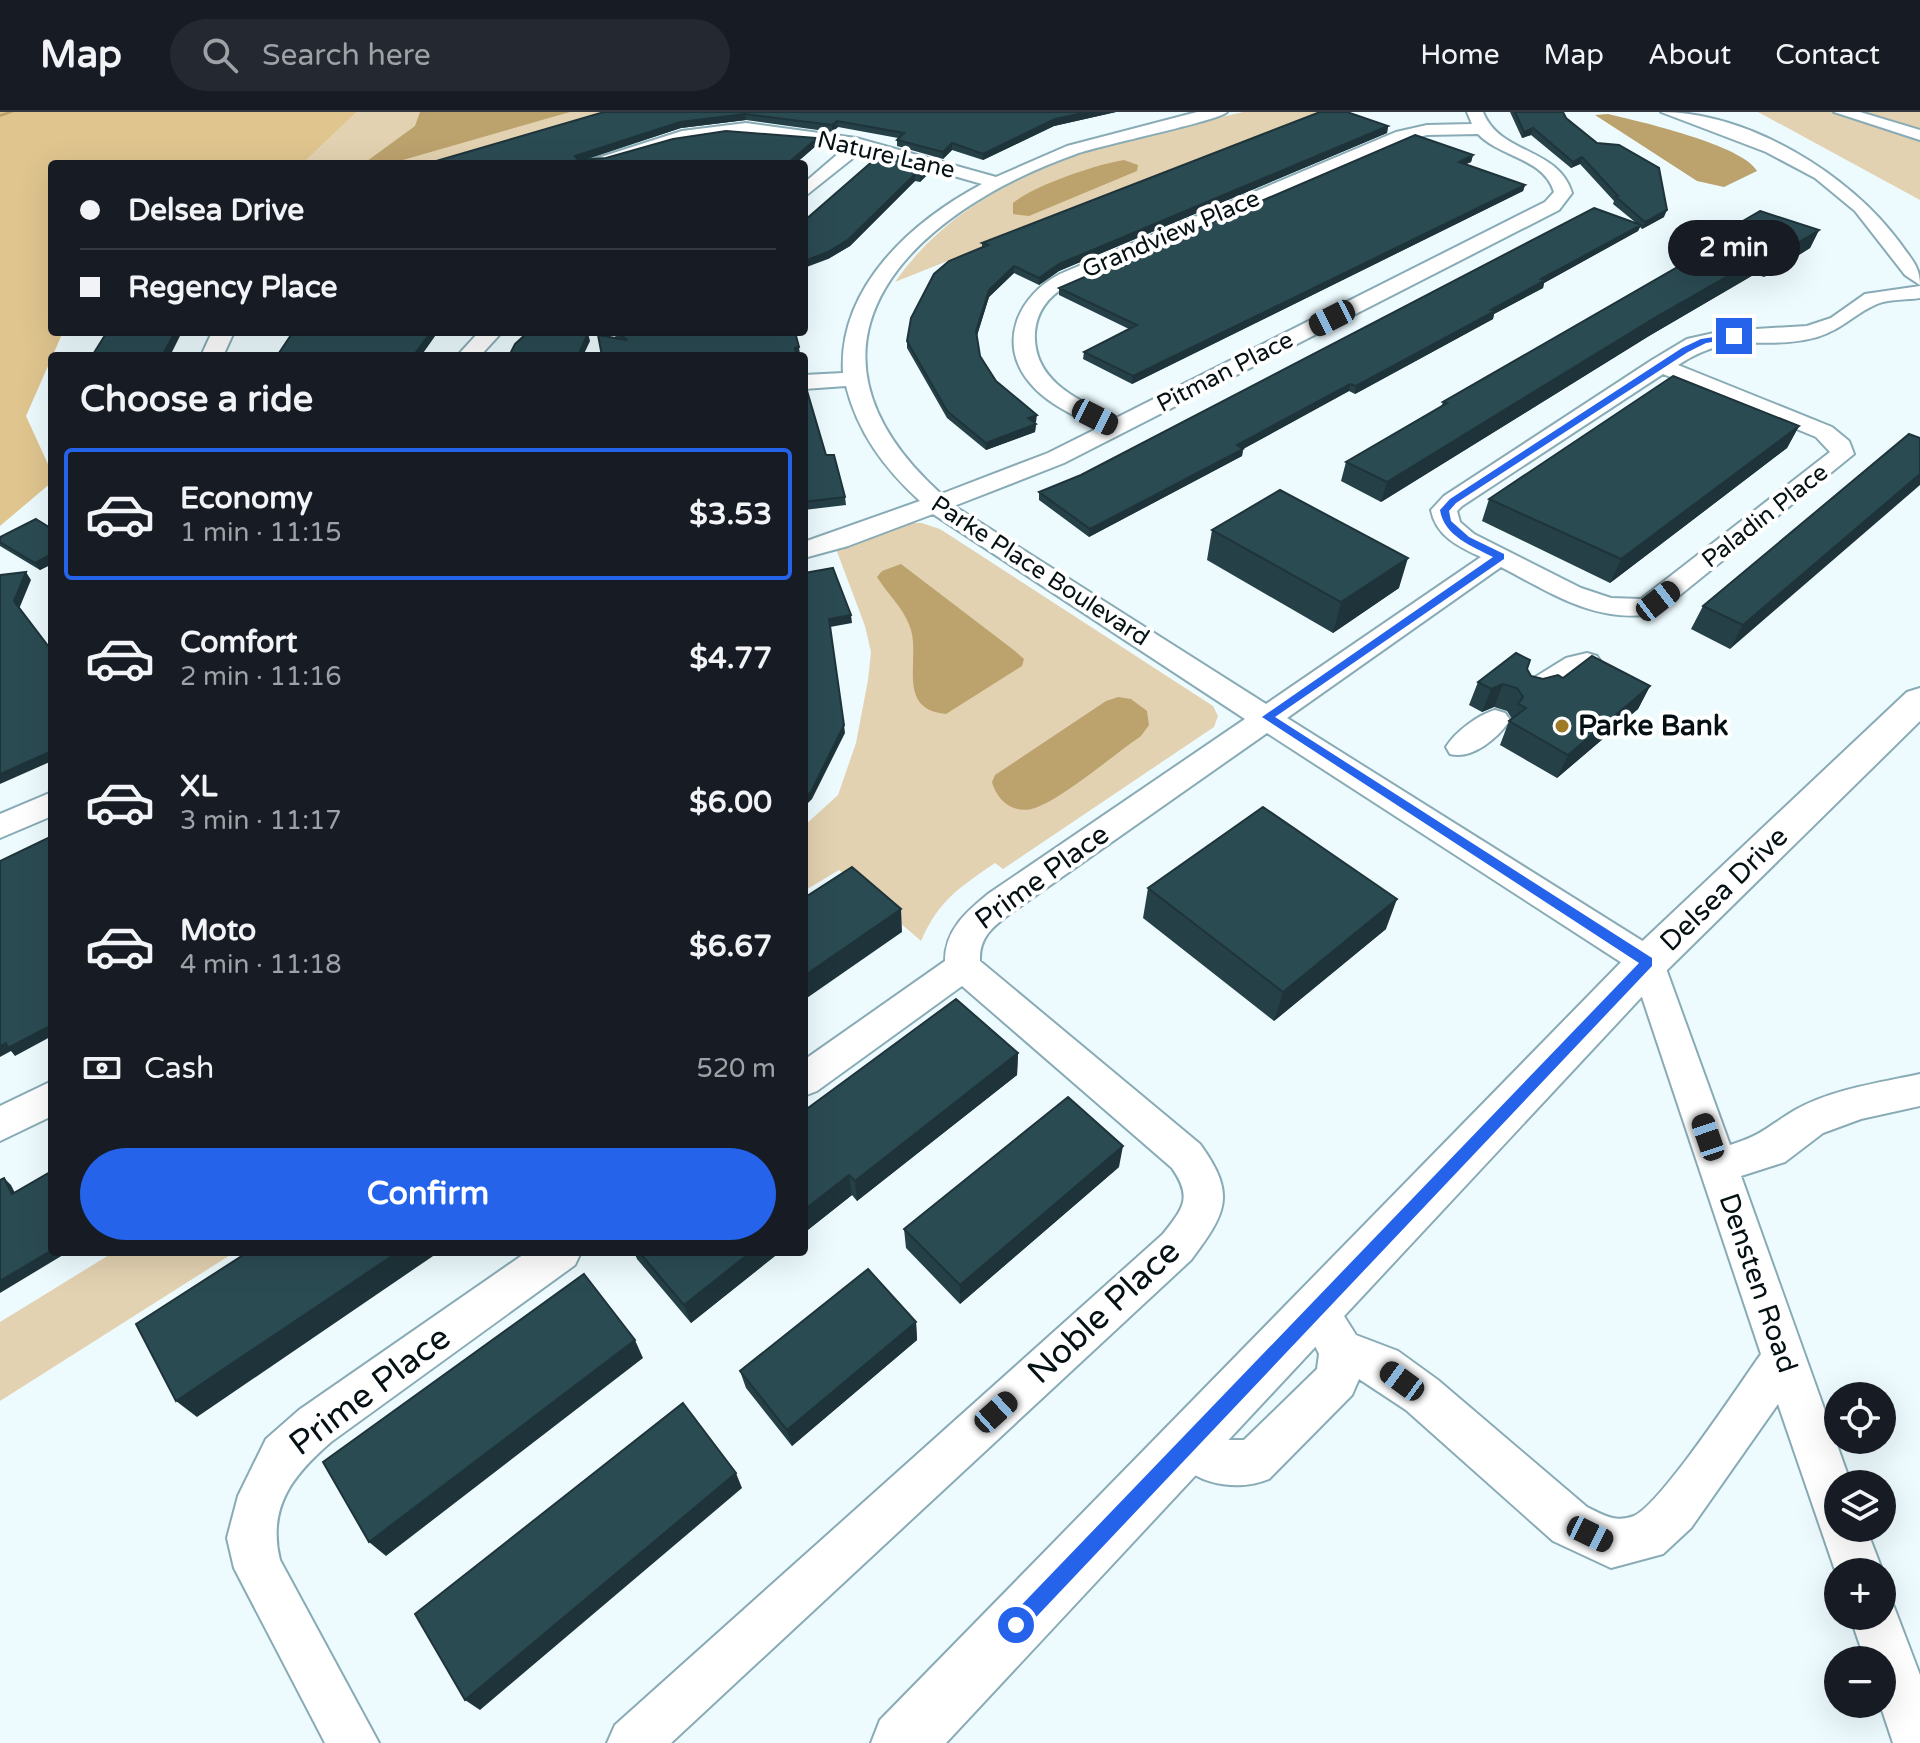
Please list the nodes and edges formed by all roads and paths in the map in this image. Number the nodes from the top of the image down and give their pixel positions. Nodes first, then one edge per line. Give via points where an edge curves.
1 (1126, 112) edge
2 (1219, 112) edge
3 (1669, 112) edge
4 (1842, 112) edge
5 (1479, 120) edge
6 (1152, 127) junction
7 (1920, 135) edge
8 (857, 146) junction
9 (601, 160) edge
10 (997, 183) junction
11 (808, 189) edge
12 (1920, 279) edge
13 (1920, 292) edge
14 (487, 336) edge
15 (472, 352) edge
16 (1660, 365) junction
17 (852, 379) junction
18 (808, 382) edge
19 (1115, 427) junction
20 (935, 504) junction
21 (808, 549) edge
22 (1500, 556) junction
23 (1587, 662) edge
24 (1534, 691) edge
25 (1920, 700) edge
26 (1267, 717) junction
27 (1495, 720) dead end
28 (1461, 747) dead end
29 (48, 805) edge
30 (0, 827) edge
31 (1648, 962) junction
32 (963, 967) junction
33 (808, 1077) edge
34 (1920, 1090) edge
35 (48, 1099) edge
36 (0, 1125) edge
37 (1718, 1166) junction
38 (555, 1256) edge
39 (1317, 1310) junction
40 (1341, 1351) junction
41 (1784, 1359) junction
42 (1189, 1444) junction
43 (1824, 1474) edge
44 (1879, 1630) edge
45 (353, 1743) edge
46 (633, 1743) edge
47 (903, 1743) edge
48 (1919, 1743) edge

1 - 6 street
2 - 6 street, Parke Place Boulevard
3 - 12 street via 1757,142 1832,182 1861,205
4 - 7 street
5 - 19 street, Pitman Place via 1498,143 1556,176 1564,189 1557,202
5 - 19 street, Grandview Place via 1402,136 1040,293 1022,339 1028,366 1062,399
6 - 10 street, Parke Place Boulevard via 1073,149
8 - 9 street, Nature Lane via 735,128 680,136
8 - 10 street, Nature Lane via 926,160
8 - 11 street
10 - 17 street, Parke Place Boulevard via 927,228 886,271 855,329
13 - 16 street via 1872,298 1838,322 1810,332 1704,341
14 - 15 street
16 - 22 street via 1448,505 1444,516 1451,528
16 - 22 street, Paladin Place via 1824,432 1841,446 1842,454 1649,606 1599,604
17 - 18 street
17 - 20 street, Parke Place Boulevard via 860,408 881,445
19 - 20 street, Pitman Place via 1045,463
20 - 21 street, Pitman Place
20 - 26 street, Parke Place Boulevard
22 - 26 street, Prime Place
23 - 24 street
25 - 31 main road, Delsea Drive
26 - 31 street, Parke Place Boulevard
26 - 32 street, Prime Place via 983,917 967,932 961,948
27 - 28 street
29 - 30 street
31 - 37 street, Densten Road
31 - 39 main road, Delsea Drive
32 - 33 street, Prime Place
32 - 46 street, Noble Place via 1186,1156 1203,1180 1204,1211 1177,1247
34 - 37 street via 1810,1121 1771,1150
35 - 36 street
37 - 41 street, Densten Road
38 - 45 street, Prime Place via 315,1426 282,1455 261,1496 251,1538 258,1568
39 - 40 street
39 - 42 main road, Delsea Drive
40 - 41 street via 1383,1366 1570,1524 1611,1544 1646,1537 1675,1512
40 - 42 street via 1337,1380 1253,1463 1221,1463
41 - 43 street, Densten Road
42 - 47 main road, Delsea Drive
44 - 48 street

